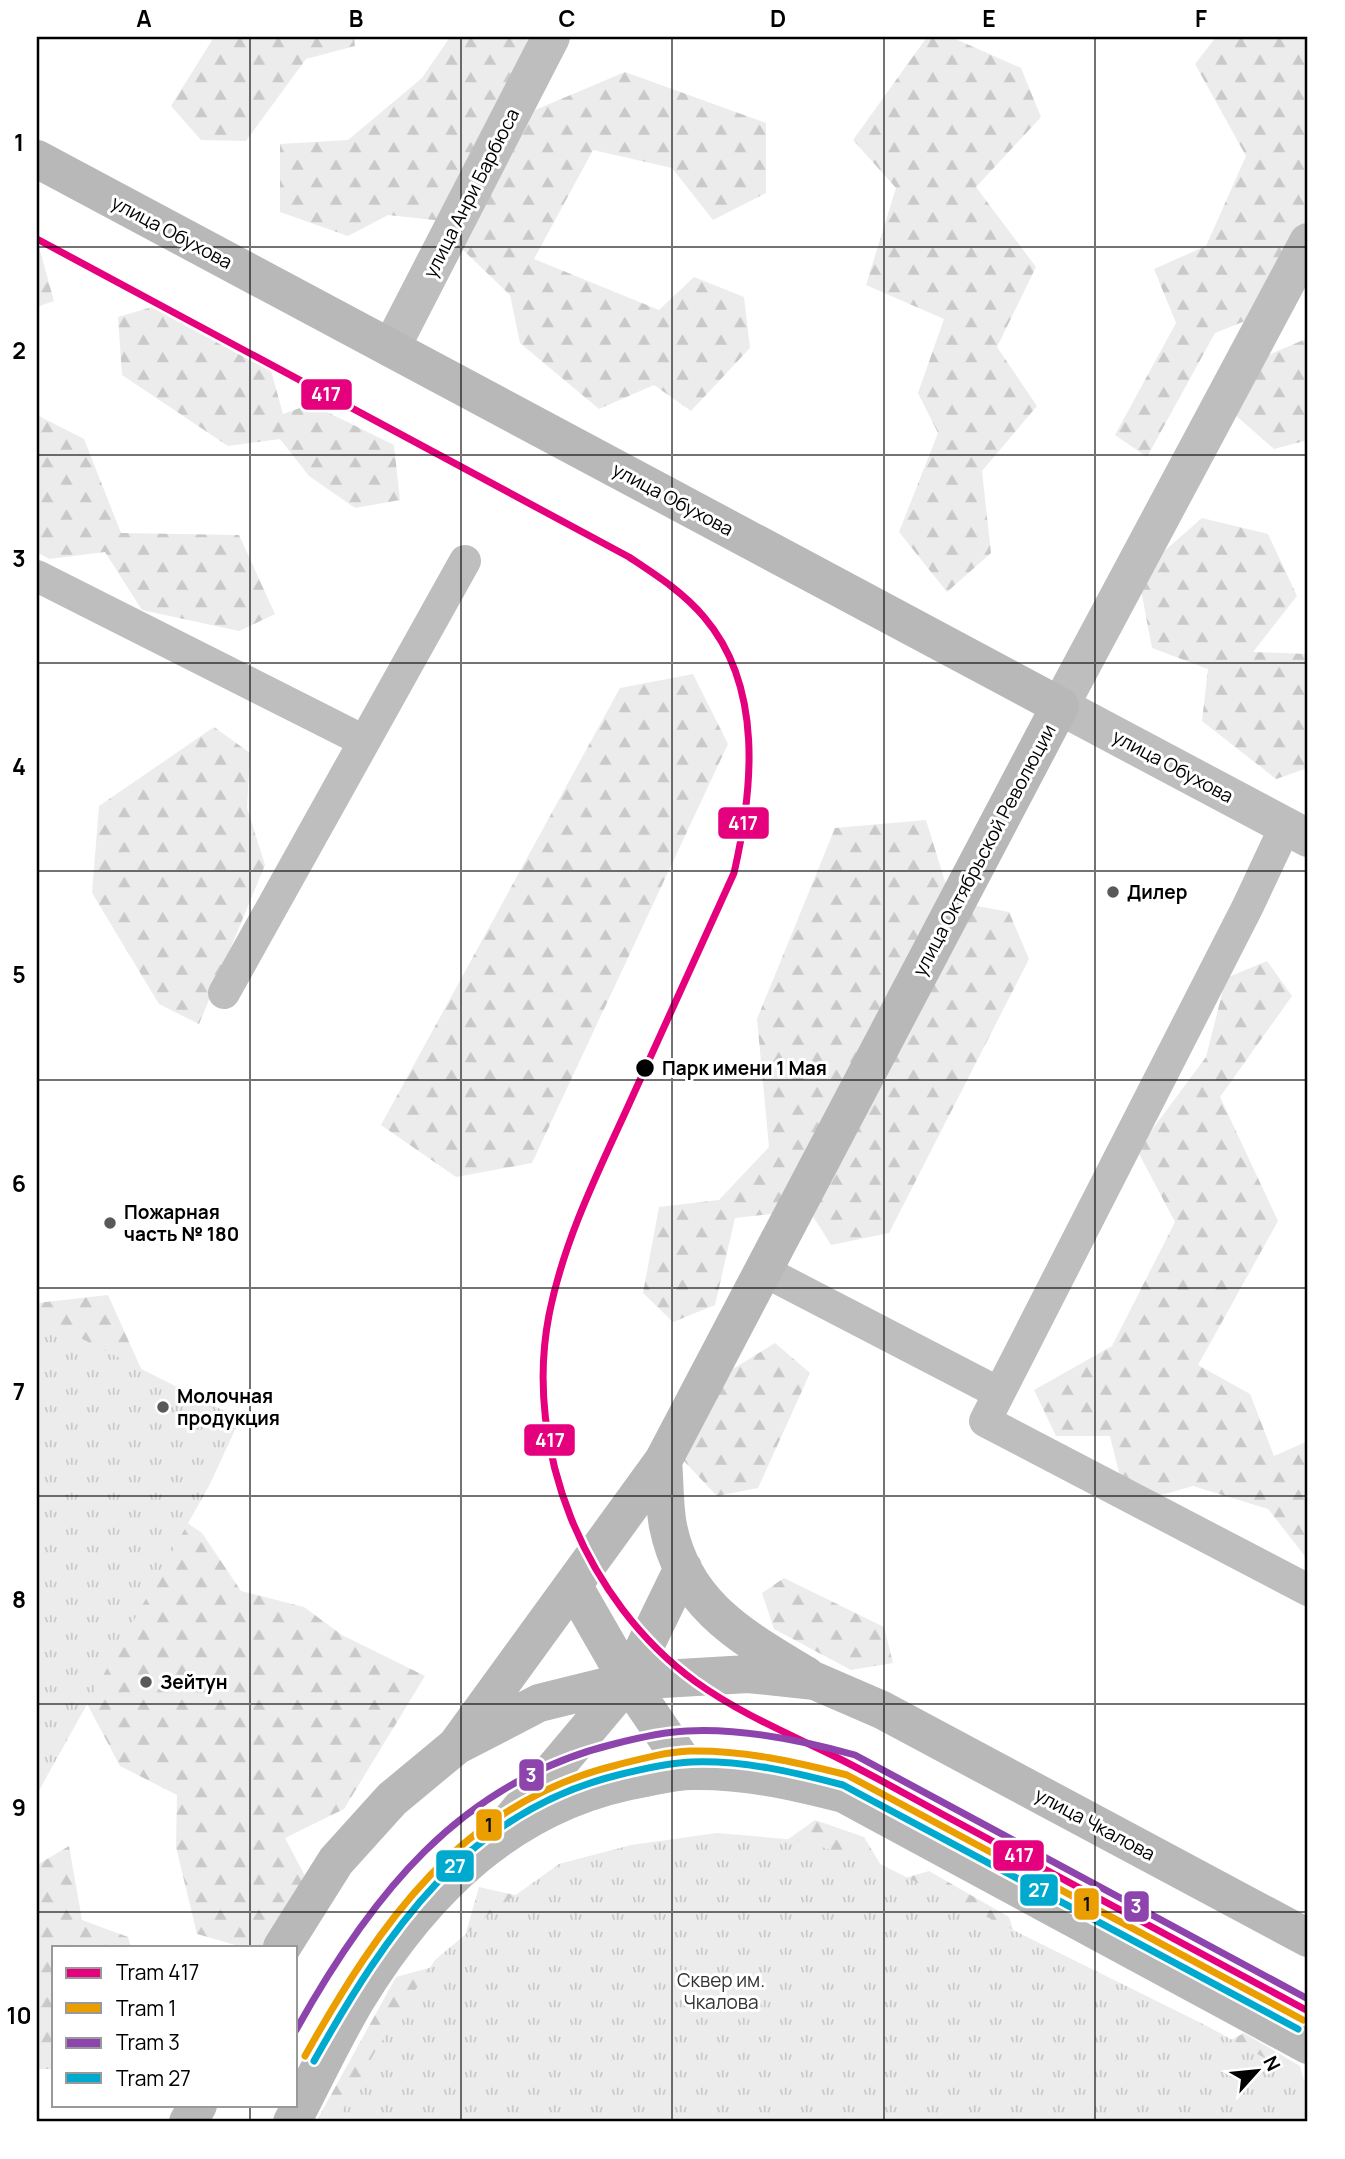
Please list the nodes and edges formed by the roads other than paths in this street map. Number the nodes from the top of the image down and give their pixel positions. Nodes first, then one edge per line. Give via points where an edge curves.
1 (551, 37) edge
2 (37, 159) edge
3 (1308, 242) edge
4 (391, 348) junction
5 (465, 561) dead end
6 (37, 576) edge
7 (1060, 706) junction
8 (364, 741) junction
9 (1297, 832) edge
10 (224, 993) dead end
11 (764, 1271) junction
12 (999, 1393) junction
13 (663, 1461) junction
14 (683, 1568) junction
15 (573, 1585) junction
16 (1308, 1590) edge
17 (628, 1681) junction
18 (815, 1681) junction
19 (456, 1746) junction
20 (689, 1770) junction
21 (497, 1837) junction
22 (1308, 1938) edge
23 (283, 1946) edge
24 (1308, 2045) edge
25 (197, 2106) edge
26 (188, 2122) edge
27 (292, 2122) edge

1 - 4 street, улица Анри Барбюса
2 - 4 street, улица Обухова
3 - 7 street, улица Октябрьской Революции
4 - 7 street, улица Обухова
5 - 8 lane
6 - 8 lane
7 - 9 street, улица Обухова
7 - 11 street, улица Октябрьской Революции
8 - 10 lane
9 - 12 lane via 1248,906
11 - 12 lane
11 - 13 street, улица Октябрьской Революции
12 - 16 lane via 985,1421
13 - 14 street via 668,1526
13 - 15 street, улица Октябрьской Революции
14 - 17 street
14 - 18 street via 700,1599 737,1633
15 - 17 street
15 - 19 street, улица Октябрьской Революции
17 - 18 street via 748,1674
17 - 19 street via 539,1703
17 - 20 street
17 - 21 street
18 - 22 street, улица Чкалова via 882,1710
19 - 23 street via 392,1799 336,1861
20 - 21 street via 595,1788
20 - 24 street via 781,1777 844,1794
21 - 27 street via 453,1874 397,1944 357,2000
25 - 26 street

